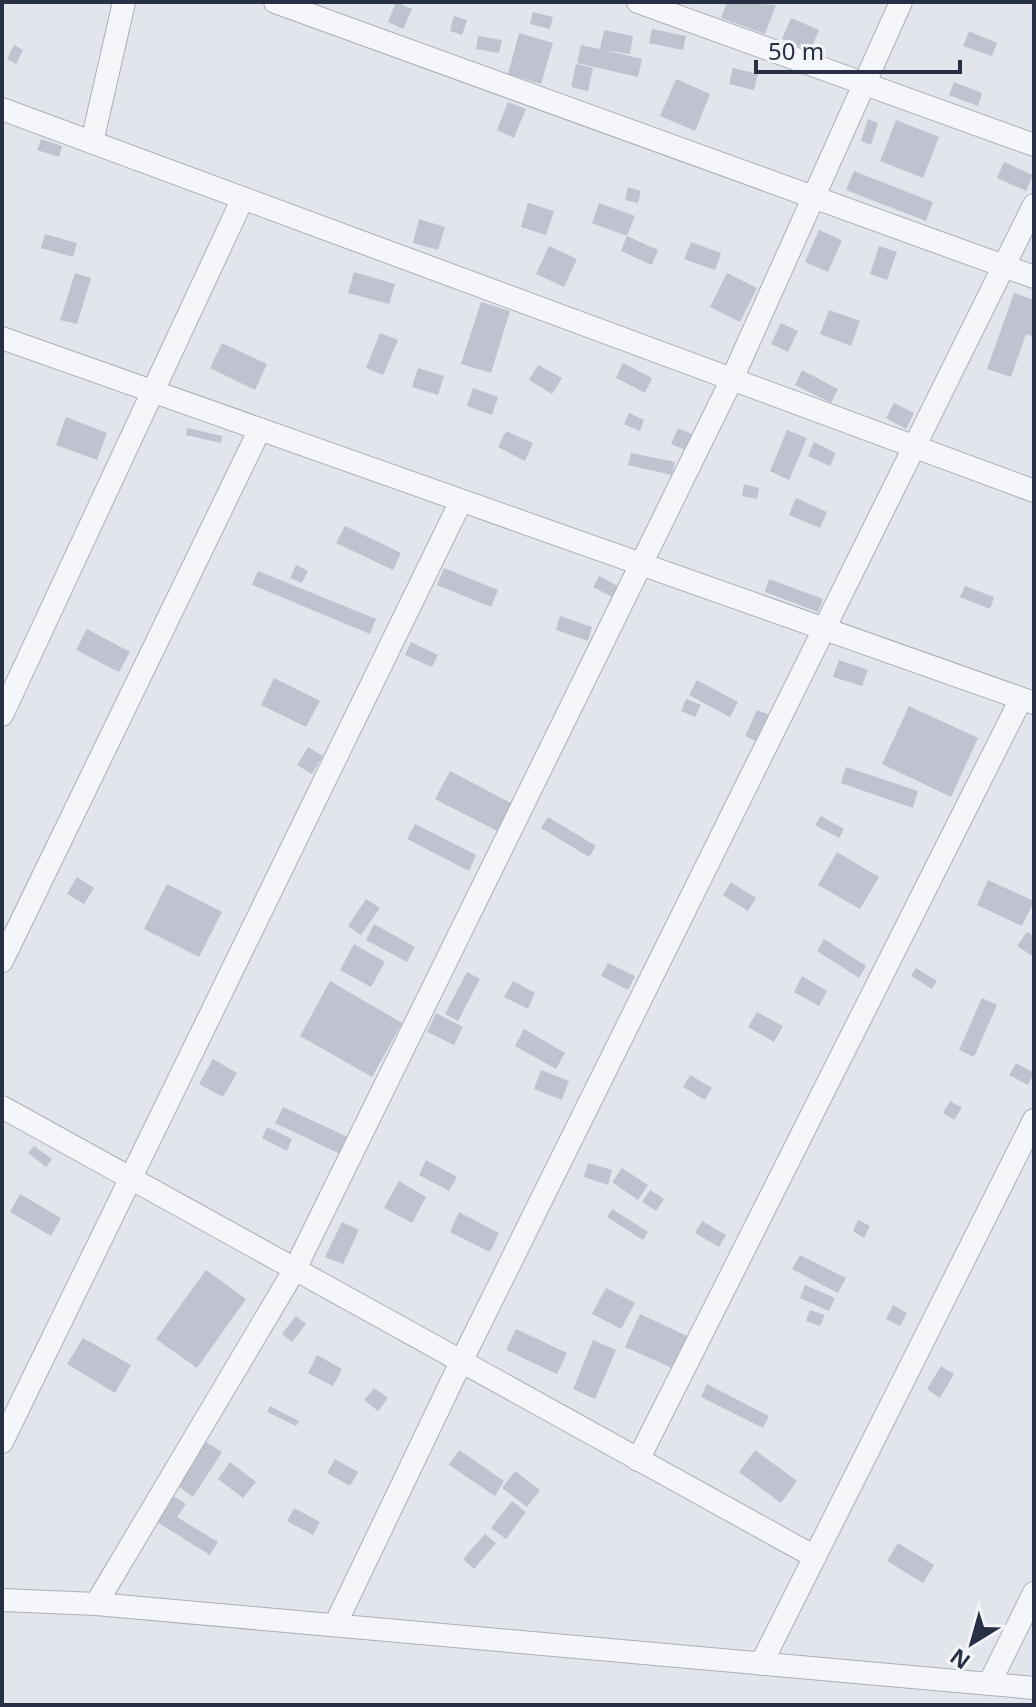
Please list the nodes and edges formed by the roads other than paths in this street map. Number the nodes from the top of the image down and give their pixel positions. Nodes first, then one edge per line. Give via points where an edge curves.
1 (124, 2) edge
2 (275, 2) edge
3 (638, 2) edge
4 (901, 2) edge
5 (692, 11) edge
6 (864, 84) junction
7 (2, 109) edge
8 (92, 142) junction
9 (1034, 145) edge
10 (813, 197) junction
11 (243, 198) junction
12 (1034, 205) edge
13 (1004, 266) junction
14 (1034, 277) edge
15 (2, 338) edge
16 (732, 379) junction
17 (153, 392) junction
18 (260, 429) junction
19 (914, 447) junction
20 (1034, 491) edge
21 (461, 501) junction
22 (641, 564) junction
23 (825, 629) junction
24 (1028, 701) edge
25 (2, 715) edge
26 (2, 961) edge
27 (2, 1107) edge
28 (1034, 1120) edge
29 (131, 1178) junction
30 (295, 1269) junction
31 (461, 1362) junction
32 (2, 1442) edge
33 (638, 1460) junction
34 (815, 1557) junction
35 (1034, 1593) edge
36 (2, 1600) edge
37 (96, 1604) junction
38 (335, 1625) junction
39 (761, 1664) junction
40 (989, 1684) junction
41 (1034, 1688) edge

1 - 8 street
2 - 10 street
3 - 5 street
4 - 6 street
5 - 6 street
6 - 9 street
6 - 10 street
7 - 8 street
8 - 11 street
10 - 13 street
10 - 16 street
11 - 16 street
11 - 17 street
12 - 13 street
13 - 14 street
13 - 19 street
15 - 17 street
16 - 19 street
16 - 22 street
17 - 18 street
17 - 25 street
18 - 21 street
18 - 26 street
19 - 20 street
19 - 23 street
21 - 22 street
21 - 29 street
22 - 23 street
22 - 30 street
23 - 24 street
23 - 31 street
24 - 33 street
27 - 29 street
28 - 34 street
29 - 30 street
29 - 32 street
30 - 31 street
30 - 37 street
31 - 33 street
31 - 38 street
33 - 34 street
34 - 39 street
35 - 40 street
36 - 37 street
37 - 38 street
38 - 39 street
39 - 40 street
40 - 41 street

